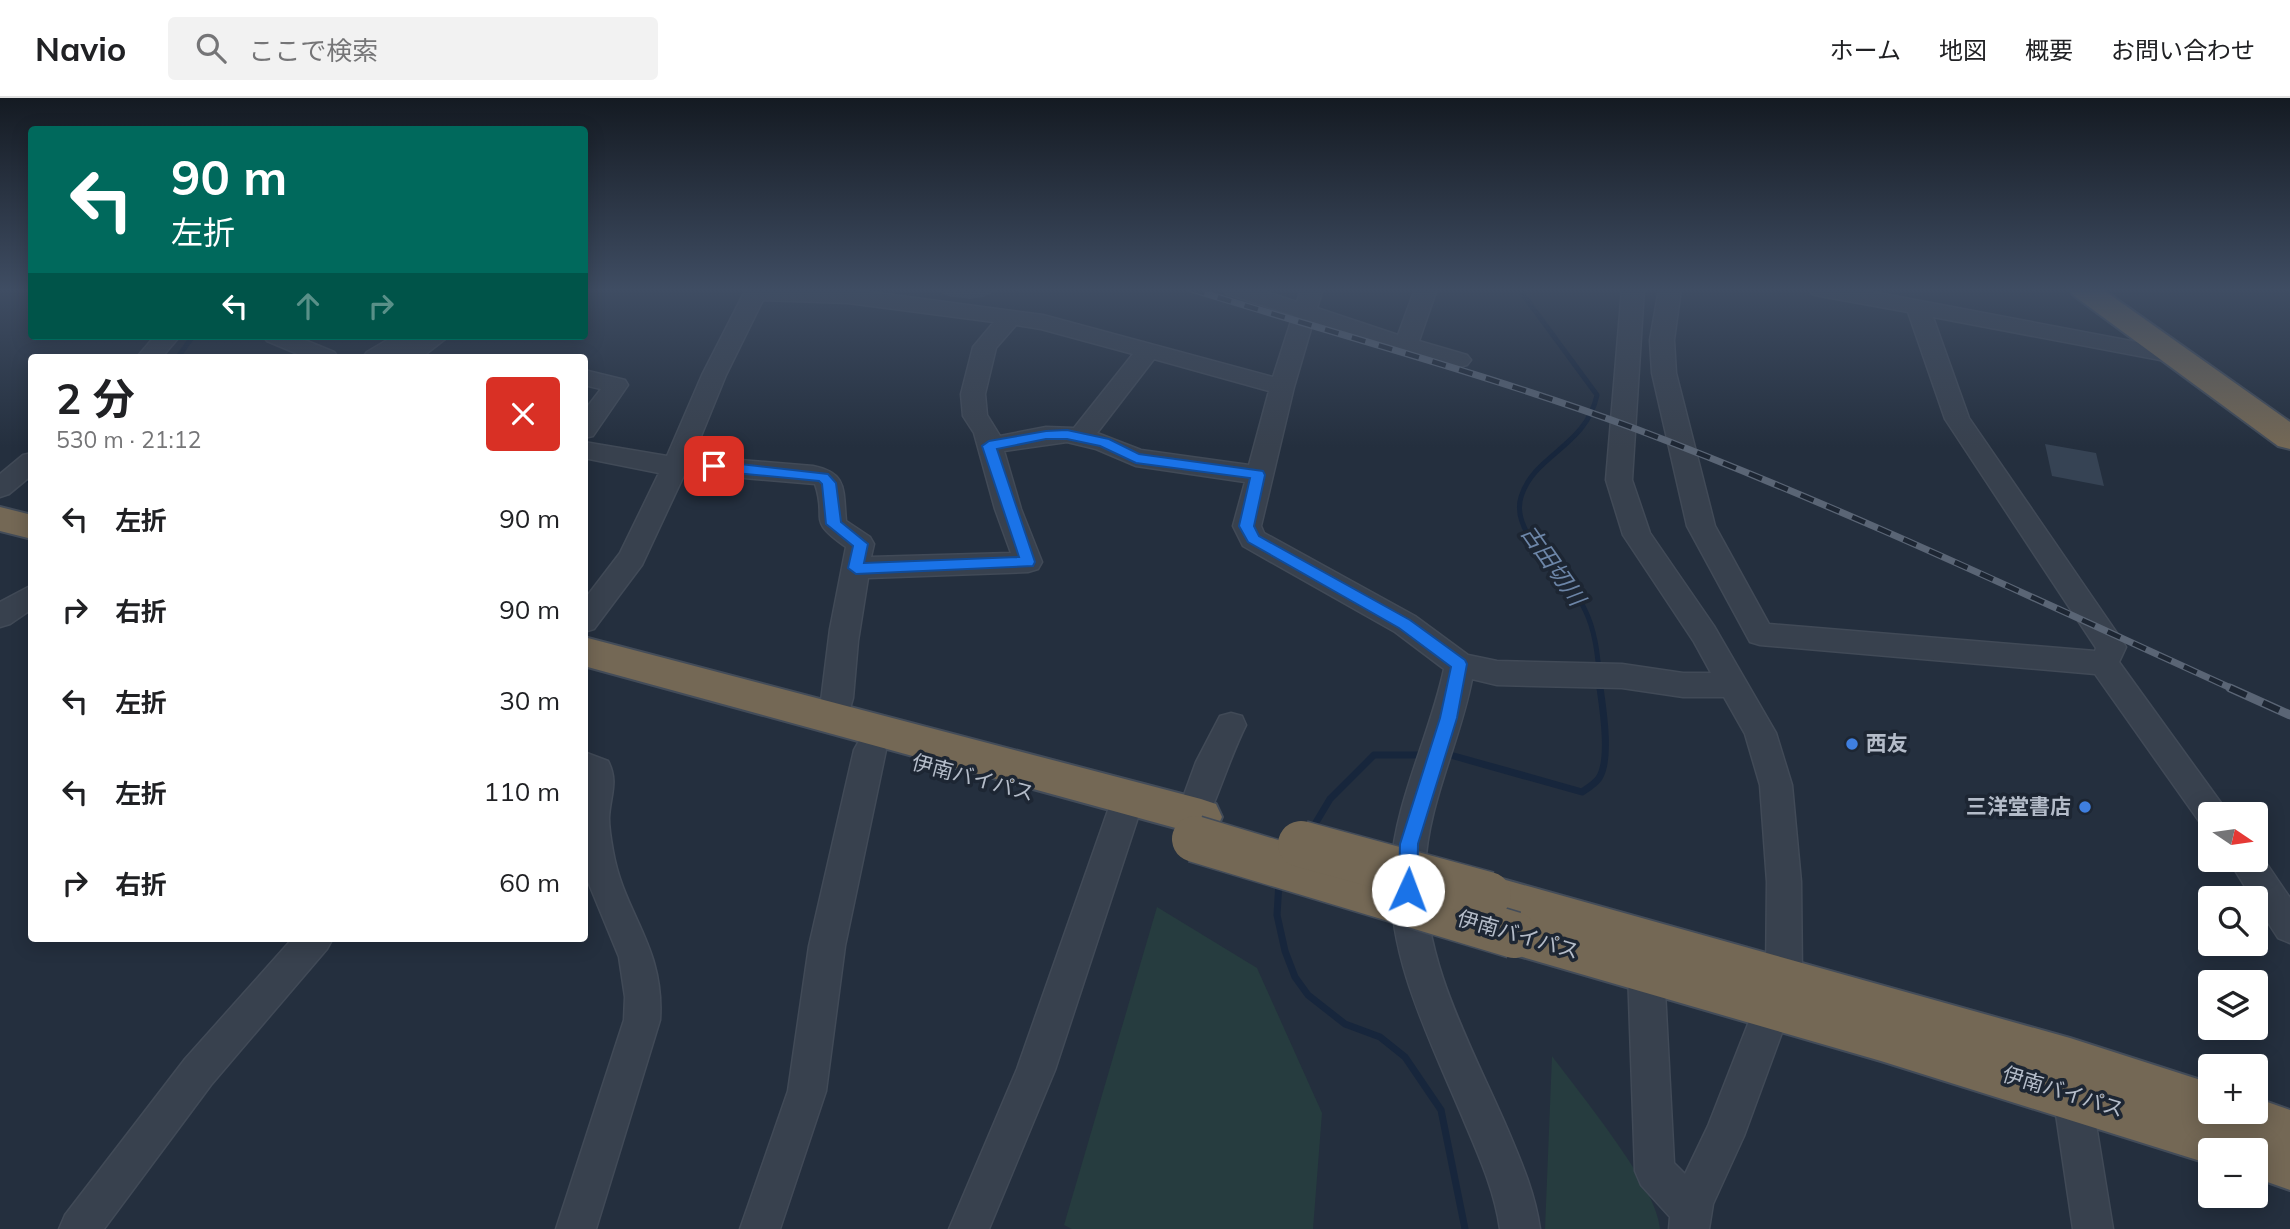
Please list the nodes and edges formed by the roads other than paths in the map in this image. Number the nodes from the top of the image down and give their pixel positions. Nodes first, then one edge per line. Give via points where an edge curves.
1 (289, 342) edge
2 (401, 342) edge
3 (428, 342) edge
4 (731, 342) edge
5 (989, 342) edge
6 (1117, 342) edge
7 (1296, 342) edge
8 (1399, 342) edge
9 (1407, 342) edge
10 (1629, 342) edge
11 (1662, 342) edge
12 (1925, 342) edge
13 (2107, 342) edge
14 (2156, 342) edge
15 (1406, 345) junction
16 (1148, 351) junction
17 (319, 354) edge
18 (380, 354) edge
19 (410, 354) edge
20 (2176, 356) junction
21 (1459, 360) dead end
22 (588, 378) edge
23 (1282, 387) junction
24 (588, 424) edge
25 (1080, 437) junction
26 (2290, 438) edge
27 (989, 446) junction
28 (588, 451) edge
29 (677, 463) junction
30 (28, 464) edge
31 (1258, 475) junction
32 (0, 488) edge
33 (0, 496) edge
34 (28, 503) edge
35 (0, 519) edge
36 (28, 526) edge
37 (856, 568) junction
38 (28, 598) edge
39 (0, 615) edge
40 (588, 616) edge
41 (588, 652) edge
42 (2104, 663) junction
43 (1460, 664) junction
44 (588, 678) edge
45 (1734, 685) junction
46 (834, 717) junction
47 (1231, 725) dead end
48 (870, 750) junction
49 (588, 767) edge
50 (2204, 802) edge
51 (1125, 807) junction
52 (1196, 823) junction
53 (2254, 872) edge
54 (2290, 927) edge
55 (312, 942) edge
56 (1646, 971) junction
57 (1779, 992) junction
58 (2072, 1094) junction
59 (2198, 1104) edge
60 (2257, 1124) edge
61 (2290, 1135) edge
62 (2208, 1138) edge
63 (2268, 1157) edge
64 (2290, 1164) edge
65 (1690, 1220) edge
66 (79, 1229) edge
67 (576, 1229) edge
68 (760, 1229) edge
69 (969, 1229) edge
70 (1520, 1229) edge
71 (2093, 1229) edge

1 - 17 street
2 - 18 street
3 - 19 street
4 - 29 street
5 - 27 street via 972,394 975,416
6 - 16 street
7 - 23 street
8 - 15 street
9 - 15 street
10 - 45 street via 1619,480 1637,535
11 - 42 street via 1664,373 1701,526 1760,634
12 - 42 street via 1957,419 2111,648
13 - 20 street
14 - 20 highway
15 - 21 street
16 - 23 street
16 - 25 street
20 - 26 highway
22 - 24 street via 616,385
23 - 31 street
25 - 27 street via 1046,435
25 - 31 street via 1136,458
27 - 37 street via 1028,562
28 - 29 street via 663,465
29 - 37 street via 823,477 829,483 834,524 860,544
29 - 40 street via 632,558
30 - 32 street
31 - 43 street via 1247,526 1253,539 1405,624
33 - 34 highway
35 - 36 highway
37 - 46 street via 843,643 841,694
38 - 39 street
41 - 46 highway, 伊南バイパス
42 - 50 street
43 - 45 street via 1497,673
43 - 70 street via 1409,844 1408,890 1413,932 1434,1004 1505,1171
44 - 48 highway, 伊南バイパス
45 - 57 street via 1760,733 1776,785 1784,882
46 - 51 highway, 伊南バイパス
47 - 52 street via 1212,762
48 - 51 highway, 伊南バイパス
48 - 68 street via 827,946 807,1091
49 - 67 street via 597,770 600,778 593,818 598,860 640,963 646,997
51 - 52 highway, 伊南バイパス
51 - 69 street via 1035,1070
52 - 56 highway, 伊南バイパス, bridge via 1514,935
52 - 57 highway, 伊南バイパス, bridge via 1488,895
53 - 54 street
55 - 66 street via 198,1072
56 - 57 highway, 伊南バイパス
56 - 65 street via 1655,1171
57 - 58 highway, 伊南バイパス
57 - 59 highway, 伊南バイパス via 2070,1062
57 - 65 street via 1724,1136 1693,1202
58 - 62 highway, 伊南バイパス
58 - 71 street
60 - 61 highway
63 - 64 highway

